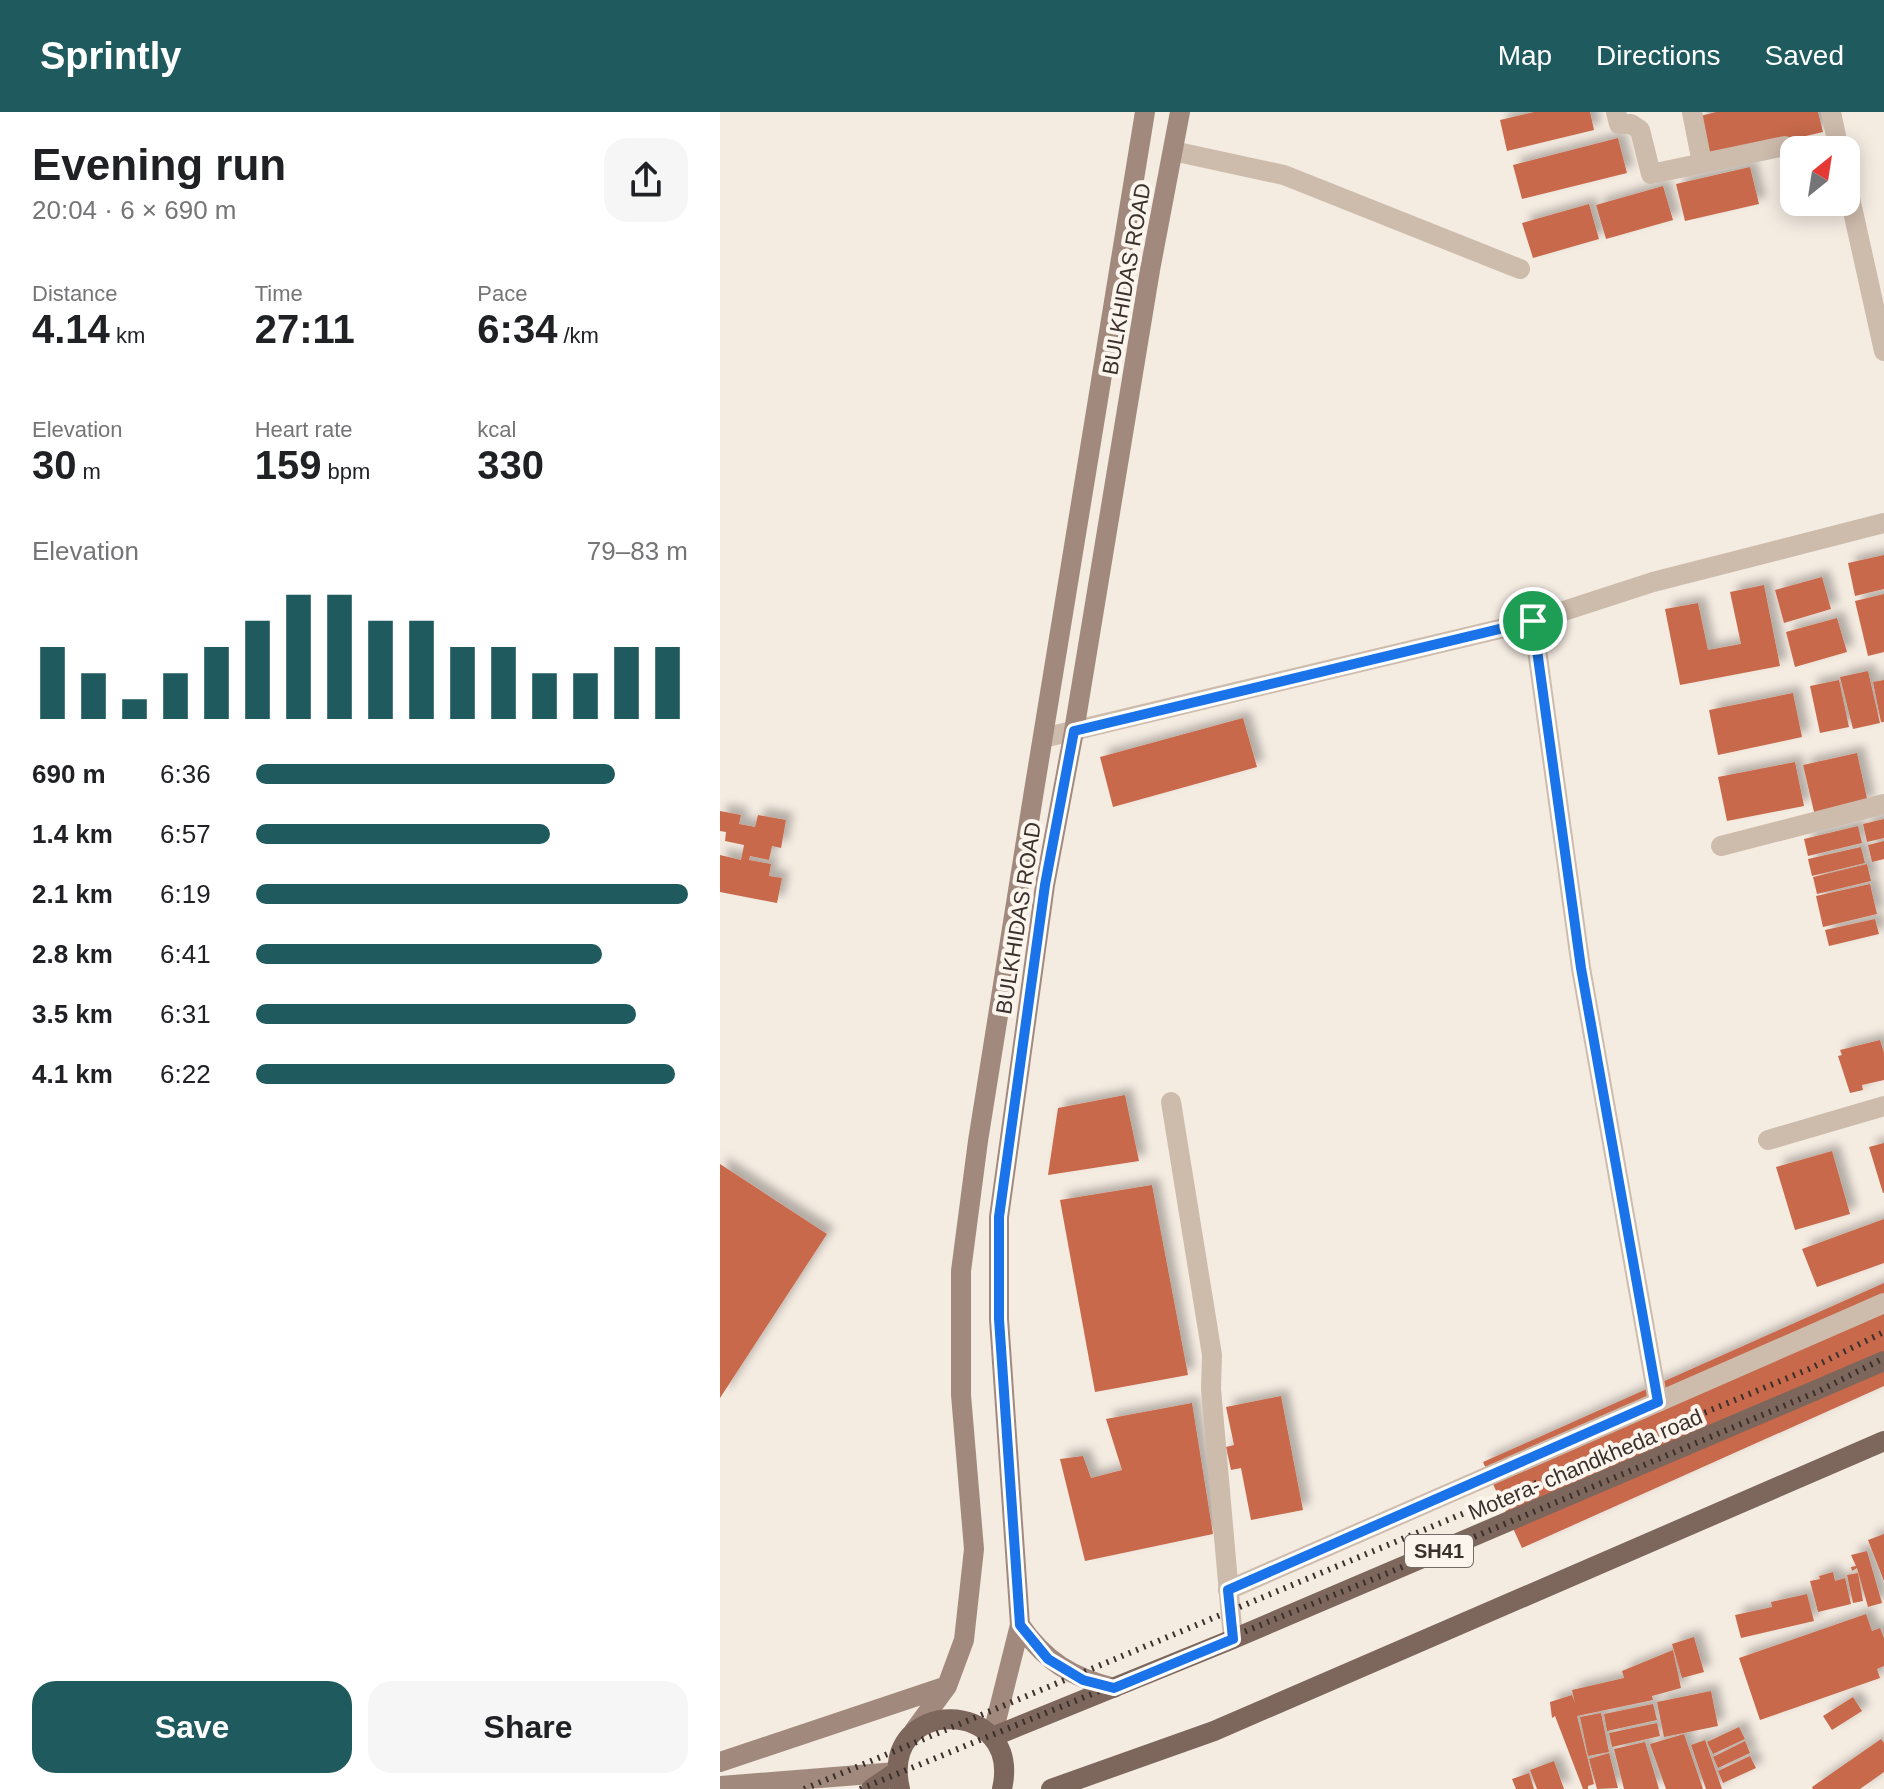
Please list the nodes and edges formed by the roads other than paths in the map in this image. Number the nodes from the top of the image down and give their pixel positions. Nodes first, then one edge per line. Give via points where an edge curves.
1 (1145, 112) edge
2 (1180, 112) edge
3 (1616, 112) edge
4 (1692, 112) edge
5 (1831, 112) edge
6 (1836, 136) edge
7 (1780, 147) edge
8 (1173, 151) junction
9 (1702, 163) junction
10 (1854, 216) edge
11 (1520, 269) dead end
12 (1884, 351) edge
13 (1884, 523) edge
14 (1533, 621) junction
15 (1074, 731) junction
16 (1043, 738) junction
17 (1884, 804) edge
18 (1721, 846) dead end
19 (1171, 1102) dead end
20 (1884, 1106) edge
21 (1768, 1140) dead end
22 (1884, 1303) edge
23 (1884, 1361) edge
24 (1658, 1402) junction
25 (1884, 1441) edge
26 (1228, 1590) junction
27 (1020, 1625) junction
28 (1233, 1639) junction
29 (947, 1686) junction
30 (1114, 1688) junction
31 (914, 1731) junction
32 (992, 1737) junction
33 (720, 1762) edge
34 (898, 1781) edge
35 (720, 1786) edge
36 (871, 1789) edge
37 (1002, 1789) edge
38 (1051, 1789) edge

1 - 16 main road
2 - 8 main road, BULKHIDAS ROAD
3 - 9 street via 1619,124 1640,130 1651,174
4 - 9 street
5 - 6 street
7 - 9 street
8 - 11 street via 1284,175
8 - 15 main road, BULKHIDAS ROAD
10 - 12 street
13 - 14 street via 1653,582
14 - 15 street
14 - 24 street via 1581,968
15 - 16 street
15 - 27 main road, BULKHIDAS ROAD via 1045,885 999,1217 999,1319
16 - 29 main road via 961,1271 961,1395 974,1549 964,1640
17 - 18 street
19 - 26 street via 1212,1355
20 - 21 street
22 - 24 street
23 - 28 main road, Motera- chandkheda road / SH41
24 - 26 street
25 - 38 main road via 1214,1731
26 - 28 street
27 - 30 main road via 1048,1659 1083,1680
27 - 32 main road, BULKHIDAS ROAD
28 - 30 main road, Motera- chandkheda road / SH41
29 - 31 main road
29 - 33 main road
30 - 32 main road, Motera- chandkheda road / SH41
31 - 32 main road via 932,1720 954,1717 975,1723
31 - 34 main road via 900,1750
32 - 37 main road via 1003,1754
34 - 35 main road
34 - 36 main road

